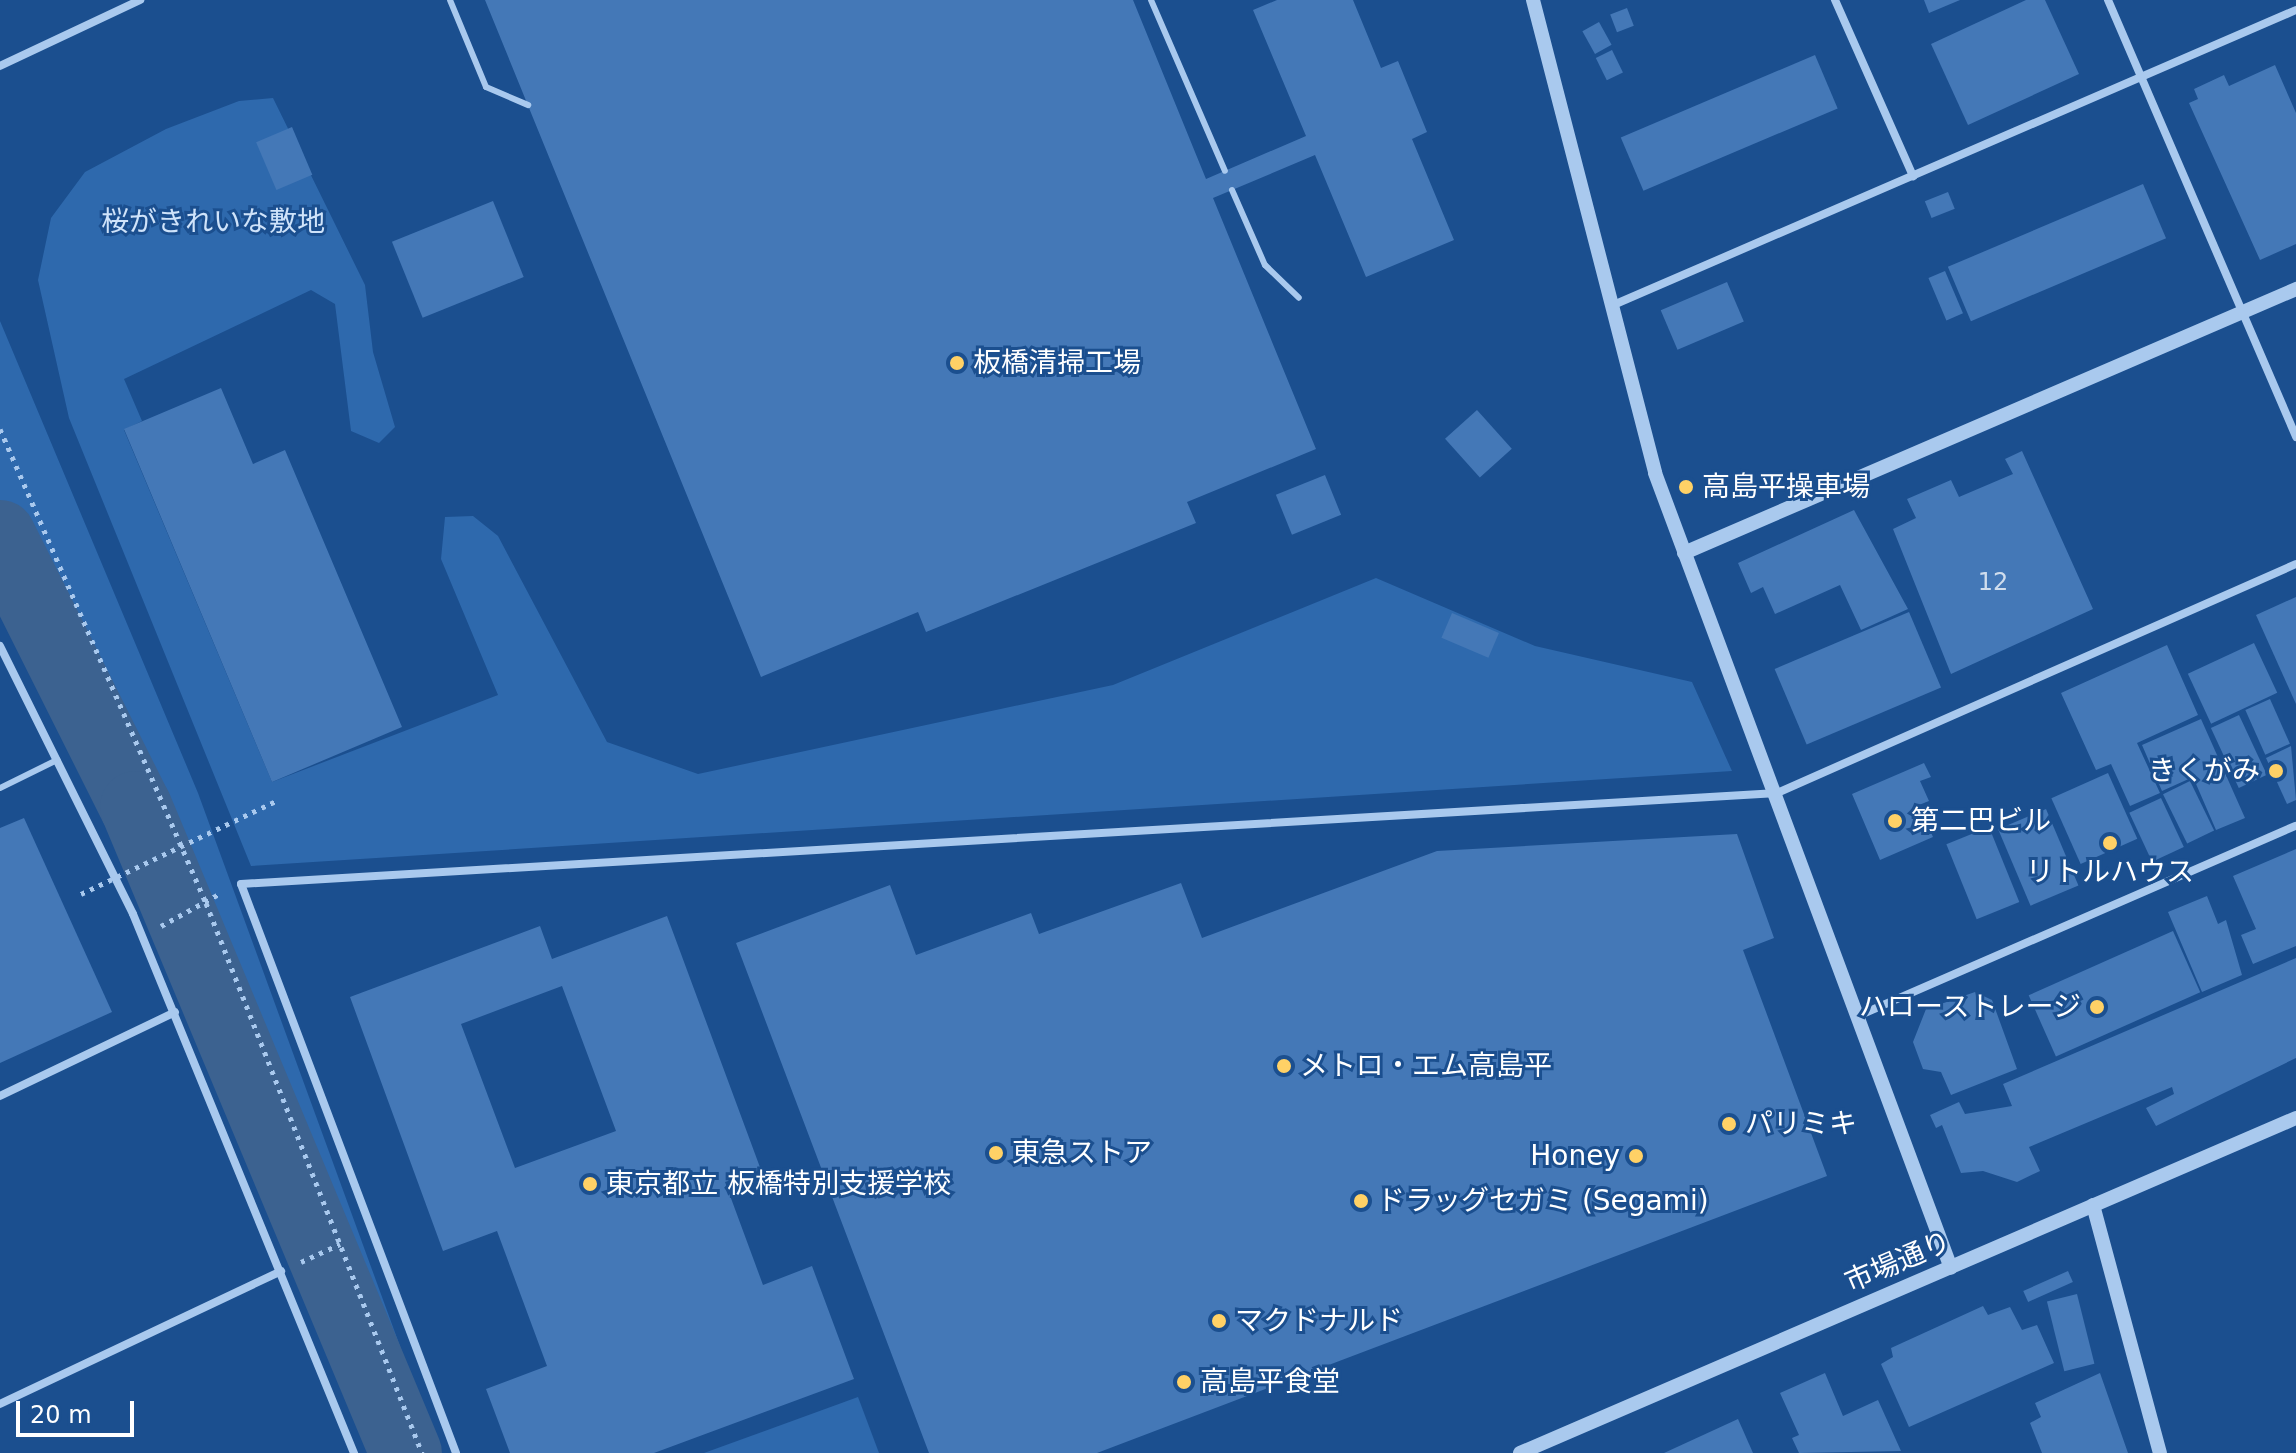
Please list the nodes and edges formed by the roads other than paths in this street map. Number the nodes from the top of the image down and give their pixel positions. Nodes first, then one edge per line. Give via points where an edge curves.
1 (140, 0) edge
2 (450, 0) edge
3 (1151, 0) edge
4 (1533, 0) edge
5 (1835, 0) edge
6 (2108, 0) edge
7 (2296, 10) edge
8 (0, 66) edge
9 (2141, 76) junction
10 (528, 105) dead end
11 (1225, 171) dead end
12 (1913, 176) junction
13 (1232, 190) dead end
14 (2296, 289) edge
15 (1299, 298) dead end
16 (1611, 306) junction
17 (2242, 312) junction
18 (2296, 437) edge
19 (1684, 553) junction
20 (2296, 564) edge
21 (0, 646) edge
22 (57, 760) junction
23 (0, 788) edge
24 (1777, 793) junction
25 (2296, 826) edge
26 (175, 1012) junction
27 (1858, 1016) junction
28 (0, 1096) edge
29 (2296, 1118) edge
30 (2093, 1205) junction
31 (1951, 1268) junction
32 (281, 1271) junction
33 (0, 1404) edge
34 (354, 1453) edge
35 (456, 1453) edge
36 (1520, 1453) edge
37 (2160, 1453) edge

1 - 8 street
2 - 10 lane via 486,87
3 - 11 lane
4 - 16 street
5 - 12 street
6 - 9 street
7 - 9 street
9 - 12 street
9 - 17 street
12 - 16 street
13 - 15 lane via 1265,265
14 - 17 street
16 - 19 street
17 - 18 street
17 - 19 street
19 - 24 street
20 - 24 street
21 - 22 street
22 - 23 lane
22 - 26 street
24 - 27 street
24 - 35 street via 241,884
25 - 27 street
26 - 28 street
26 - 32 street
27 - 31 street
29 - 30 street, 市場通り
30 - 31 street, 市場通り
30 - 37 street
31 - 36 street, 市場通り
32 - 33 street
32 - 34 street

